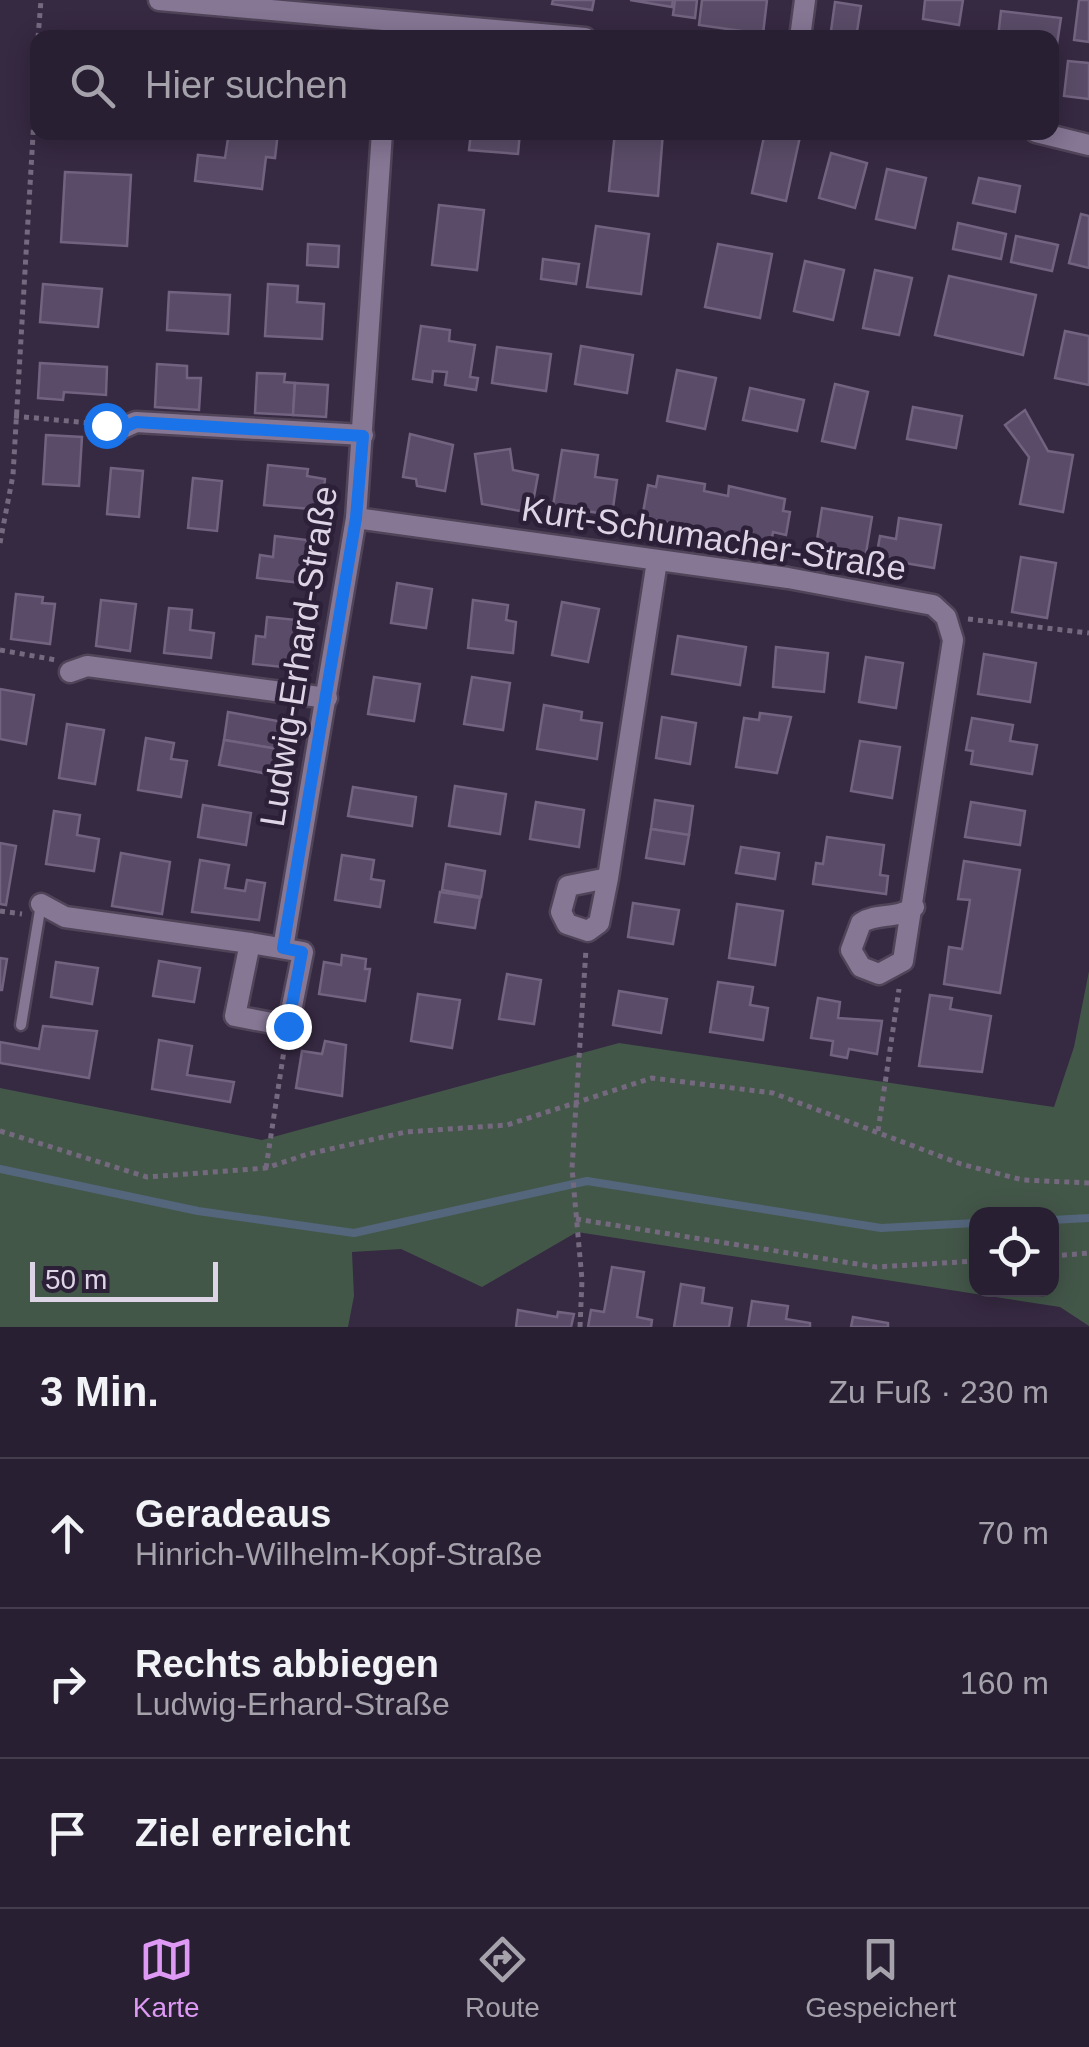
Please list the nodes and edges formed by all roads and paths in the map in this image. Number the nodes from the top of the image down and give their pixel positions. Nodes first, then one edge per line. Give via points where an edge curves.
1 (41, 0) edge
2 (160, 0) edge
3 (805, 0) edge
4 (388, 28) edge
5 (39, 30) edge
6 (427, 30) edge
7 (801, 30) edge
8 (1059, 138) edge
9 (32, 140) edge
10 (382, 140) edge
11 (1089, 145) edge
12 (14, 416) junction
13 (118, 430) joint
14 (363, 436) junction
15 (356, 518) junction
16 (0, 543) edge
17 (657, 561) junction
18 (946, 617) junction
19 (1089, 632) edge
20 (0, 650) edge
21 (70, 672) joint
22 (327, 698) junction
23 (608, 878) junction
24 (40, 904) joint
25 (914, 906) junction
26 (588, 931) junction
27 (250, 943) junction
28 (283, 948) junction
29 (903, 961) junction
30 (21, 1025) dead end
31 (288, 1026) junction
32 (576, 1100) junction
33 (0, 1131) edge
34 (878, 1131) junction
35 (266, 1168) junction
36 (1089, 1183) edge
37 (576, 1219) junction
38 (1089, 1253) edge
39 (1059, 1255) edge
40 (969, 1260) edge
41 (580, 1327) edge

1 - 5 path
2 - 4 street
3 - 7 street
4 - 6 street
8 - 11 street
9 - 12 path
10 - 14 street, Ludwig-Erhard-Straße
12 - 13 path
12 - 16 path via 13,475
13 - 14 street via 136,422
14 - 15 street, Ludwig-Erhard-Straße
15 - 17 street, Kurt-Schumacher-Straße
15 - 22 street, Ludwig-Erhard-Straße
17 - 18 street, Kurt-Schumacher-Straße via 933,605
17 - 23 street
18 - 19 path
18 - 25 street, Kurt-Schumacher-Straße via 953,640
20 - 21 path via 60,660
21 - 22 street via 87,666
22 - 28 street, Ludwig-Erhard-Straße
23 - 26 street via 599,924
23 - 26 street via 568,886 561,912 566,924
24 - 27 street via 65,917
24 - 30 lane
25 - 29 street, Kurt-Schumacher-Straße
25 - 29 street via 902,916 869,918 851,940 854,960 870,972 889,972
26 - 32 path
27 - 28 street
27 - 31 street via 235,1016
28 - 31 street via 302,952
29 - 34 path
31 - 35 path
32 - 34 path via 652,1078 773,1093
32 - 35 path via 507,1125 406,1132
32 - 37 path
33 - 35 path via 147,1176
34 - 36 path via 1023,1180
37 - 40 path via 876,1267
37 - 41 path
38 - 39 path

